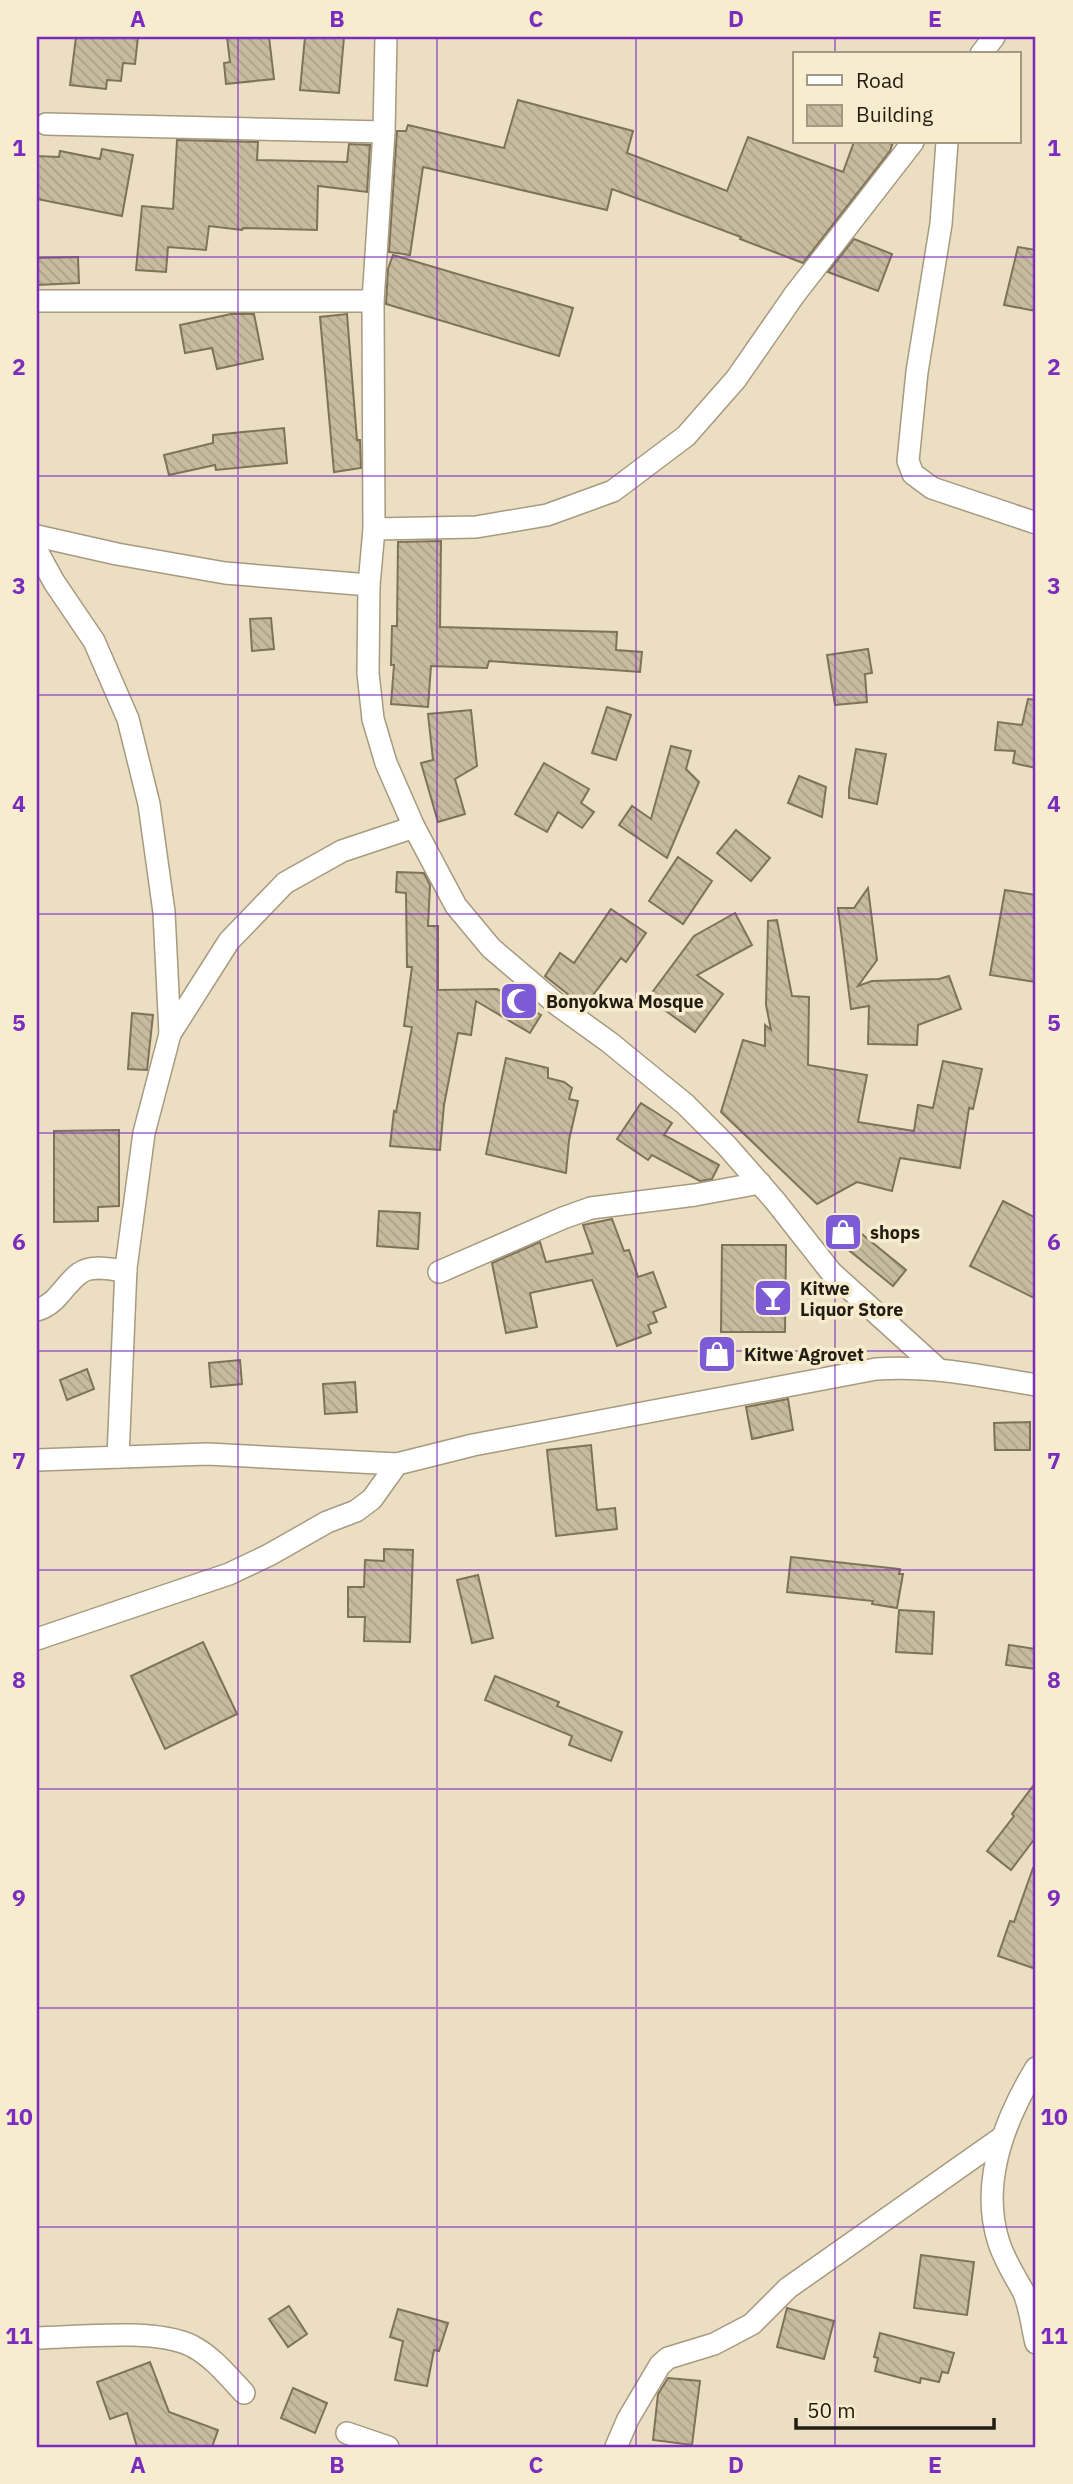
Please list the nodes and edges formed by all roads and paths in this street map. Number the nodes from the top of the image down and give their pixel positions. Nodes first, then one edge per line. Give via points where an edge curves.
1 (386, 37) edge
2 (994, 37) edge
3 (983, 52) edge
4 (46, 124) dead end
5 (384, 132) junction
6 (911, 144) edge
7 (947, 144) edge
8 (37, 301) edge
9 (373, 301) junction
10 (1036, 523) edge
11 (374, 529) junction
12 (37, 536) edge
13 (37, 551) edge
14 (369, 584) junction
15 (414, 827) junction
16 (170, 1034) junction
17 (760, 1183) junction
18 (126, 1271) junction
19 (439, 1272) dead end
20 (37, 1310) edge
21 (938, 1369) junction
22 (1036, 1385) edge
23 (118, 1457) junction
24 (37, 1460) edge
25 (397, 1464) junction
26 (37, 1639) edge
27 (1036, 2068) edge
28 (1001, 2138) junction
29 (37, 2338) edge
30 (1036, 2343) edge
31 (244, 2393) dead end
32 (347, 2433) dead end
33 (388, 2447) edge
34 (616, 2447) edge

1 - 5 street
2 - 3 street
4 - 5 street
5 - 9 street
6 - 11 street via 736,379 686,436 613,491 548,515 476,527
7 - 10 street via 941,224 908,461 913,474 932,488
8 - 9 street
9 - 11 street
11 - 14 street
12 - 14 street via 225,573
13 - 16 street via 94,641 128,719 157,858
14 - 15 street via 368,673 373,719
15 - 16 street via 342,851 285,883 229,941
15 - 17 street via 456,906 491,948 685,1104
16 - 18 street via 144,1133
17 - 19 street via 591,1208
17 - 21 street via 831,1272
18 - 20 street via 95,1268 81,1272 52,1302
18 - 23 street
21 - 22 street
21 - 25 street via 876,1369 473,1445
23 - 24 street
23 - 25 street via 207,1454
25 - 26 street via 372,1499 356,1511 259,1560
27 - 28 street
28 - 30 street via 993,2205 998,2240 1024,2293
28 - 34 street via 788,2288 752,2324 714,2344 668,2358 628,2418
29 - 31 street via 163,2338 205,2354
32 - 33 street

